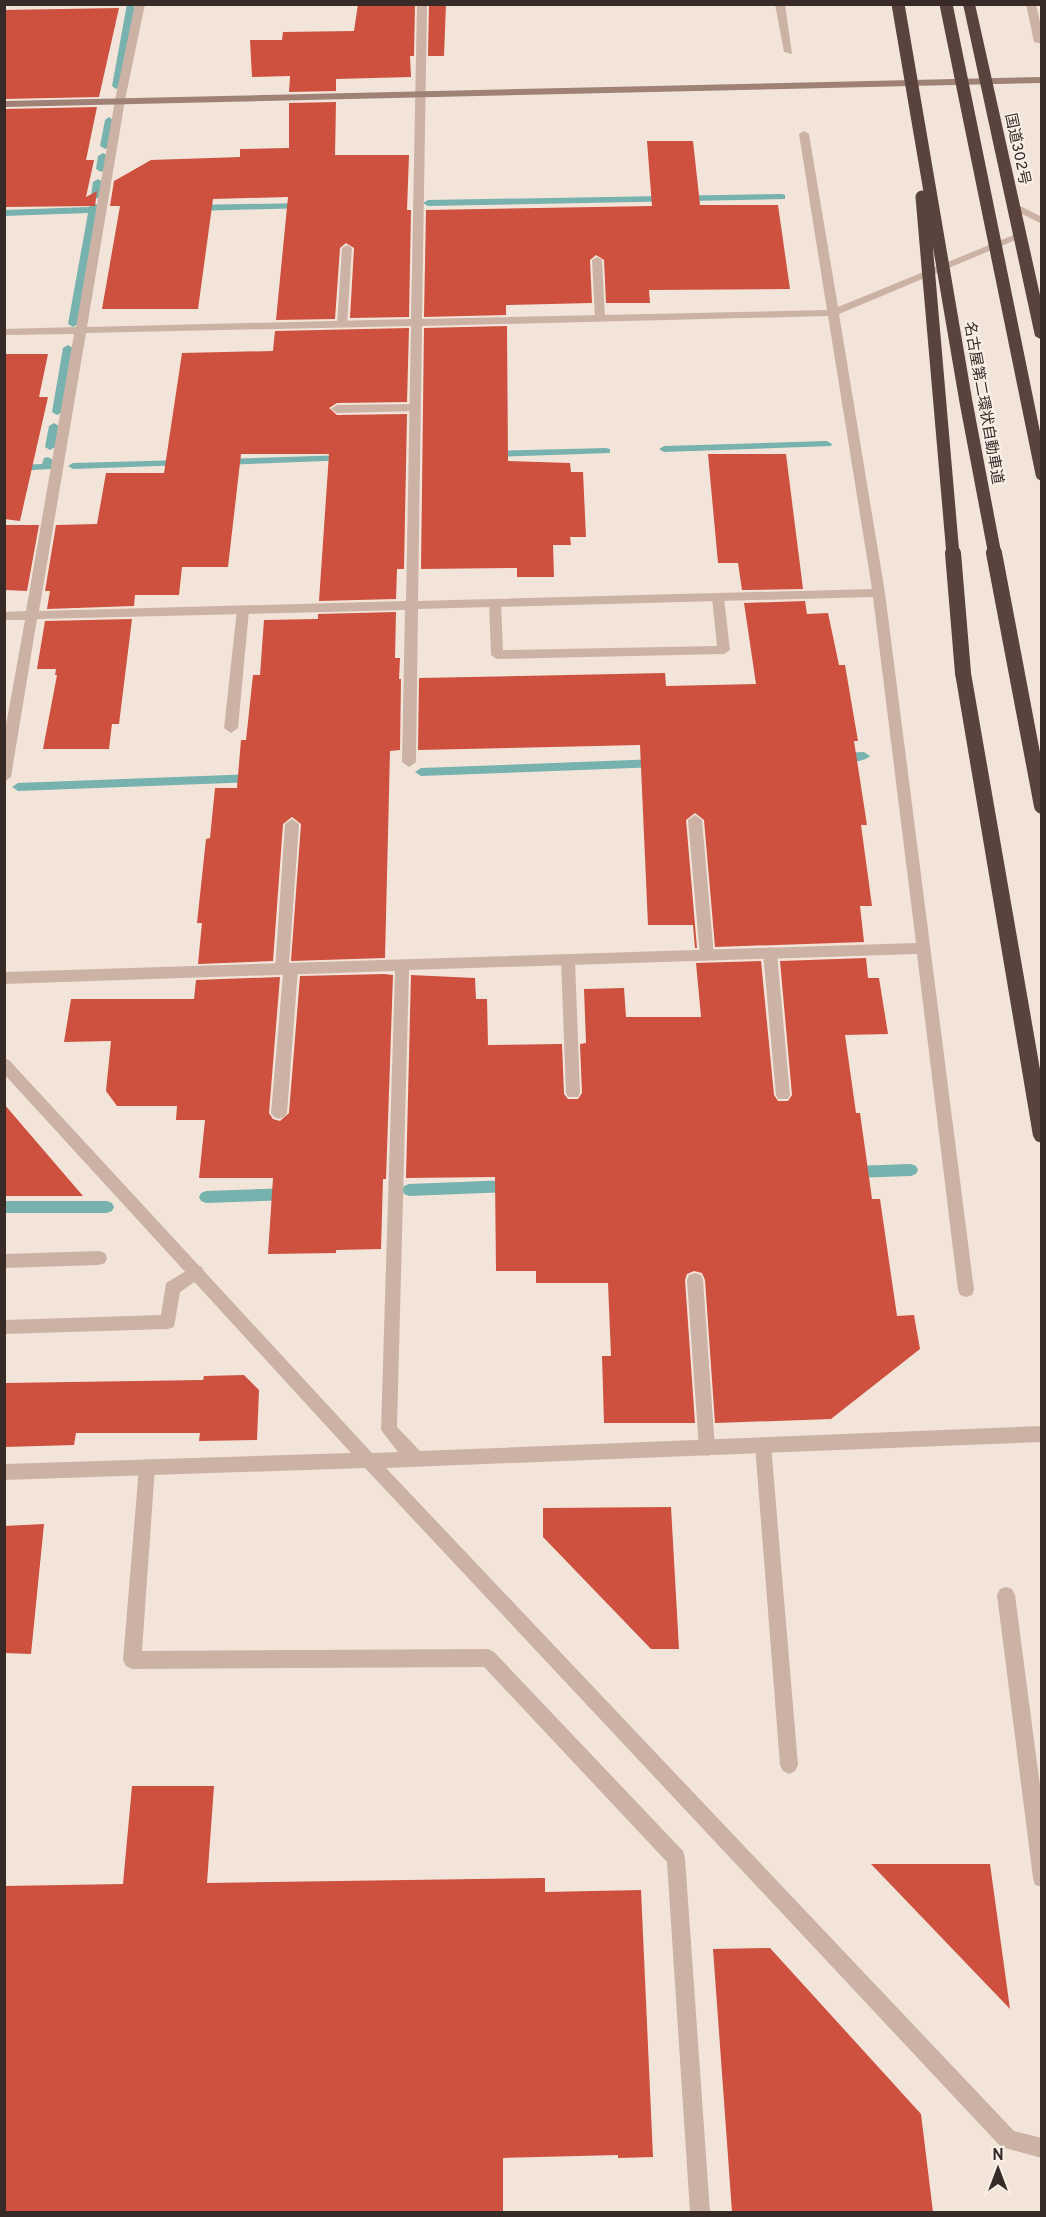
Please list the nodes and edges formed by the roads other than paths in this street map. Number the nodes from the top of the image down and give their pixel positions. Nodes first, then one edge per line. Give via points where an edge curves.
1 (140, 4) edge
2 (422, 4) edge
3 (780, 4) edge
4 (898, 4) edge
5 (946, 4) edge
6 (969, 4) edge
7 (1031, 4) edge
8 (1039, 42) dead end
9 (789, 52) dead end
10 (1041, 80) edge
11 (987, 81) junction
12 (421, 94) junction
13 (120, 100) junction
14 (4, 104) edge
15 (917, 108) junction
16 (804, 134) dead end
17 (1014, 206) junction
18 (1041, 221) edge
19 (1020, 236) junction
20 (347, 248) dead end
21 (597, 260) dead end
22 (833, 313) junction
23 (600, 318) junction
24 (416, 323) junction
25 (342, 324) junction
26 (82, 330) junction
27 (4, 332) edge
28 (1041, 336) edge
29 (1026, 401) junction
30 (415, 408) junction
31 (337, 409) dead end
32 (1041, 451) edge
33 (1041, 474) edge
34 (879, 593) junction
35 (718, 598) junction
36 (495, 603) junction
37 (411, 606) junction
38 (243, 610) junction
39 (4, 616) edge
40 (32, 616) junction
41 (231, 728) dead end
42 (409, 762) dead end
43 (4, 777) edge
44 (1041, 806) edge
45 (695, 820) dead end
46 (292, 824) dead end
47 (922, 948) junction
48 (770, 953) junction
49 (707, 956) junction
50 (568, 960) junction
51 (402, 965) junction
52 (286, 969) junction
53 (4, 978) edge
54 (4, 1064) edge
55 (573, 1093) dead end
56 (783, 1095) dead end
57 (279, 1113) dead end
58 (1041, 1136) edge
59 (99, 1258) dead end
60 (4, 1261) edge
61 (196, 1272) junction
62 (695, 1280) dead end
63 (966, 1290) dead end
64 (4, 1327) edge
65 (1041, 1434) edge
66 (763, 1445) junction
67 (707, 1448) junction
68 (416, 1459) junction
69 (368, 1460) junction
70 (147, 1467) junction
71 (4, 1472) edge
72 (1006, 1595) dead end
73 (789, 1765) dead end
74 (1041, 1878) edge
75 (1041, 2148) edge
76 (700, 2212) edge

1 - 13 street
2 - 12 street
3 - 9 street
4 - 15 highway, 名古屋第二環状自動車道, bridge
5 - 29 highway, bridge
6 - 11 highway, 国道302号
7 - 8 street
10 - 11 street
11 - 12 street
11 - 17 highway, 国道302号
12 - 13 street
12 - 24 street
13 - 14 street
13 - 26 street
15 - 44 highway, 名古屋第二環状自動車道, bridge via 964,391
15 - 58 highway, bridge via 925,253 963,673
16 - 22 street
17 - 18 street
17 - 19 highway, 国道302号
19 - 22 street
19 - 28 highway, 国道302号
20 - 25 street
21 - 23 street
22 - 23 street
22 - 34 street
23 - 24 street
24 - 25 street
24 - 30 street
25 - 26 street
26 - 27 street
26 - 40 street
29 - 32 highway, bridge
29 - 33 highway, bridge
30 - 31 street
30 - 37 street
34 - 35 street
34 - 47 street
35 - 36 street
35 - 36 street via 724,650 497,655
36 - 37 street
37 - 38 street
37 - 42 street
38 - 40 street
38 - 41 street
39 - 40 street
40 - 43 street
45 - 49 street
46 - 52 street
47 - 48 street
47 - 63 street
48 - 49 street
48 - 56 street
49 - 50 street
50 - 51 street
50 - 55 street
51 - 52 street
51 - 68 street via 389,1430
52 - 53 street
52 - 57 street
54 - 61 street
59 - 60 street
61 - 64 street via 172,1288 168,1322
61 - 69 street
62 - 67 street
65 - 66 street
66 - 67 street
66 - 73 street
67 - 68 street
68 - 69 street
69 - 70 street
69 - 75 street via 1008,2140
70 - 71 street
70 - 76 street via 132,1660 488,1658 676,1858
72 - 74 street

